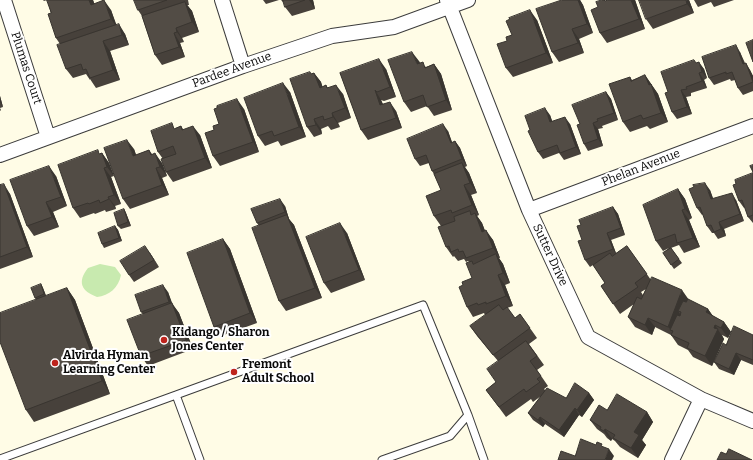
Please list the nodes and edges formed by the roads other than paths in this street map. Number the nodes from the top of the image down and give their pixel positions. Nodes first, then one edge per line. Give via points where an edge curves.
1 (4, 0) edge
2 (222, 0) edge
3 (468, 0) edge
4 (448, 3) edge
5 (243, 66) junction
6 (753, 126) edge
7 (48, 137) junction
8 (0, 155) edge
9 (529, 210) junction
10 (176, 395) junction
11 (701, 399) junction
12 (468, 415) junction
13 (753, 421) edge
14 (0, 459) edge
15 (200, 460) edge
16 (382, 460) edge
17 (484, 460) edge
18 (672, 460) edge

1 - 7 street, Plumas Court
2 - 5 street
3 - 4 street, Pardee Avenue
4 - 5 street, Pardee Avenue via 394,27 332,36
4 - 9 street, Sutter Drive
5 - 7 street, Pardee Avenue
6 - 9 street, Phelan Avenue
7 - 8 street, Pardee Avenue
9 - 11 street, Sutter Drive via 588,337
10 - 12 lane via 423,305
10 - 14 lane
10 - 15 lane
11 - 13 street, Sutter Drive
11 - 18 street
12 - 16 lane via 450,436
12 - 17 lane

